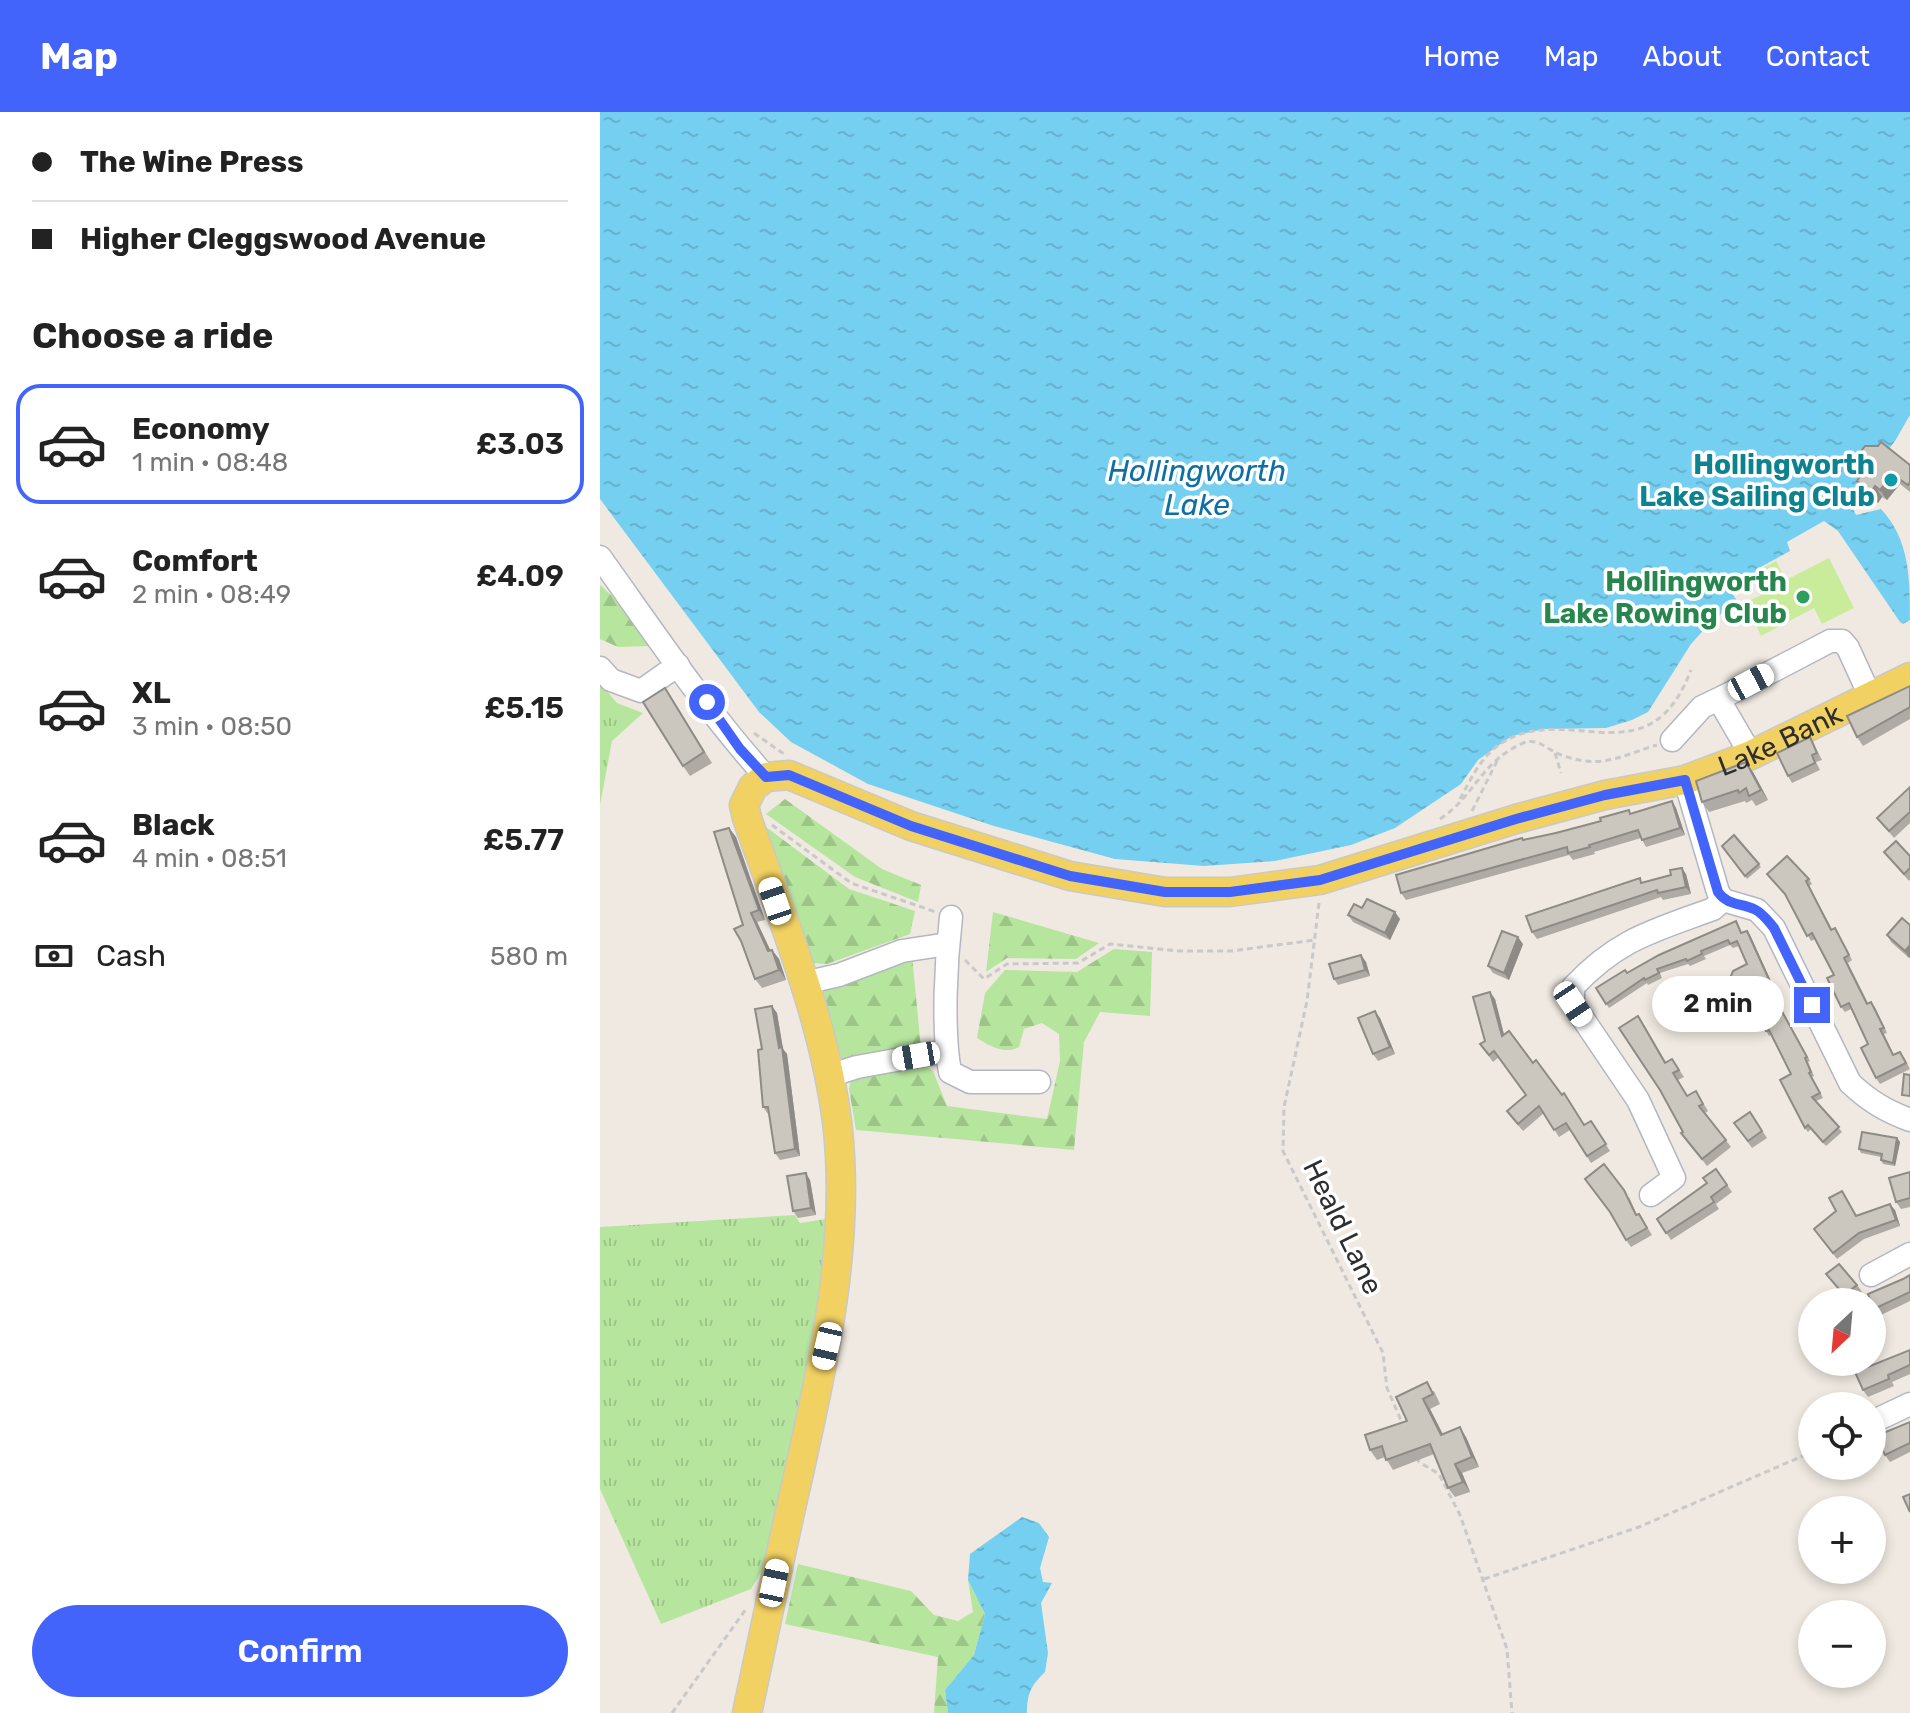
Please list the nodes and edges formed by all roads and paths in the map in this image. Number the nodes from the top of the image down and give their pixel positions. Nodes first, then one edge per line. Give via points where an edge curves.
1 (600, 557) edge
2 (678, 665) junction
3 (600, 668) edge
4 (1691, 670) dead end
5 (1910, 677) edge
6 (1725, 696) junction
7 (1870, 696) junction
8 (721, 721) junction
9 (1538, 732) junction
10 (1525, 734) junction
11 (1672, 740) joint
12 (1527, 741) junction
13 (1539, 741) junction
14 (1555, 753) junction
15 (1751, 755) junction
16 (1500, 756) junction
17 (794, 762) dead end
18 (1561, 773) dead end
19 (766, 777) junction
20 (1685, 780) junction
21 (1454, 809) junction
22 (1471, 814) dead end
23 (747, 818) junction
24 (1441, 819) dead end
25 (1320, 892) dead end
26 (1723, 900) junction
27 (951, 917) joint
28 (1317, 940) junction
29 (948, 944) junction
30 (804, 983) junction
31 (946, 1051) junction
32 (829, 1076) junction
33 (1039, 1082) dead end
34 (1910, 1120) edge
35 (1651, 1195) dead end
36 (1910, 1254) edge
37 (1871, 1275) dead end
38 (1910, 1404) edge
39 (1886, 1415) edge
40 (1403, 1425) edge
41 (1414, 1450) edge
42 (1798, 1458) edge
43 (1482, 1580) junction
44 (752, 1601) dead end
45 (672, 1713) edge
46 (747, 1713) edge
47 (1512, 1713) edge

1 - 2 street
2 - 3 street via 641,691 611,680
2 - 8 street
4 - 9 path via 1674,704 1646,727 1598,734
5 - 7 main road, Lake Bank
6 - 7 street via 1830,641 1842,641 1848,648
6 - 11 street via 1702,707
6 - 15 street via 1722,705
7 - 15 main road, Lake Bank
8 - 17 path via 744,726
8 - 19 street
9 - 10 path
9 - 13 path
10 - 12 path
10 - 21 path via 1507,740 1479,765
11 - 14 path via 1602,762
12 - 13 path
12 - 16 path
13 - 14 path
14 - 18 path
15 - 20 main road, Lake Bank
16 - 21 path
16 - 22 path
19 - 20 main road, Lake Bank via 789,775 911,826 1070,876 1165,892 1230,892 1320,880 1516,819
19 - 23 main road via 747,796
20 - 26 street
21 - 24 path
23 - 27 path via 762,817 851,883
23 - 30 main road
25 - 28 path, Heald Lane
26 - 34 street via 1757,910 1774,928 1850,1083 1886,1112
26 - 35 street via 1713,909 1623,944 1573,987 1573,1004 1638,1100 1674,1178
27 - 29 street
28 - 29 path via 1231,951 1110,944 1078,963 1007,964 984,979
28 - 40 path, Heald Lane via 1284,1107 1283,1151 1383,1353 1387,1388
29 - 30 street via 902,951
29 - 31 street
30 - 32 main road
31 - 32 street
31 - 33 street via 950,1072 970,1082
32 - 46 main road via 841,1189 834,1292 827,1346
36 - 37 street
38 - 39 street
41 - 43 path via 1419,1462 1439,1474 1460,1515
42 - 43 path via 1639,1527
43 - 47 path via 1507,1649
44 - 45 path

